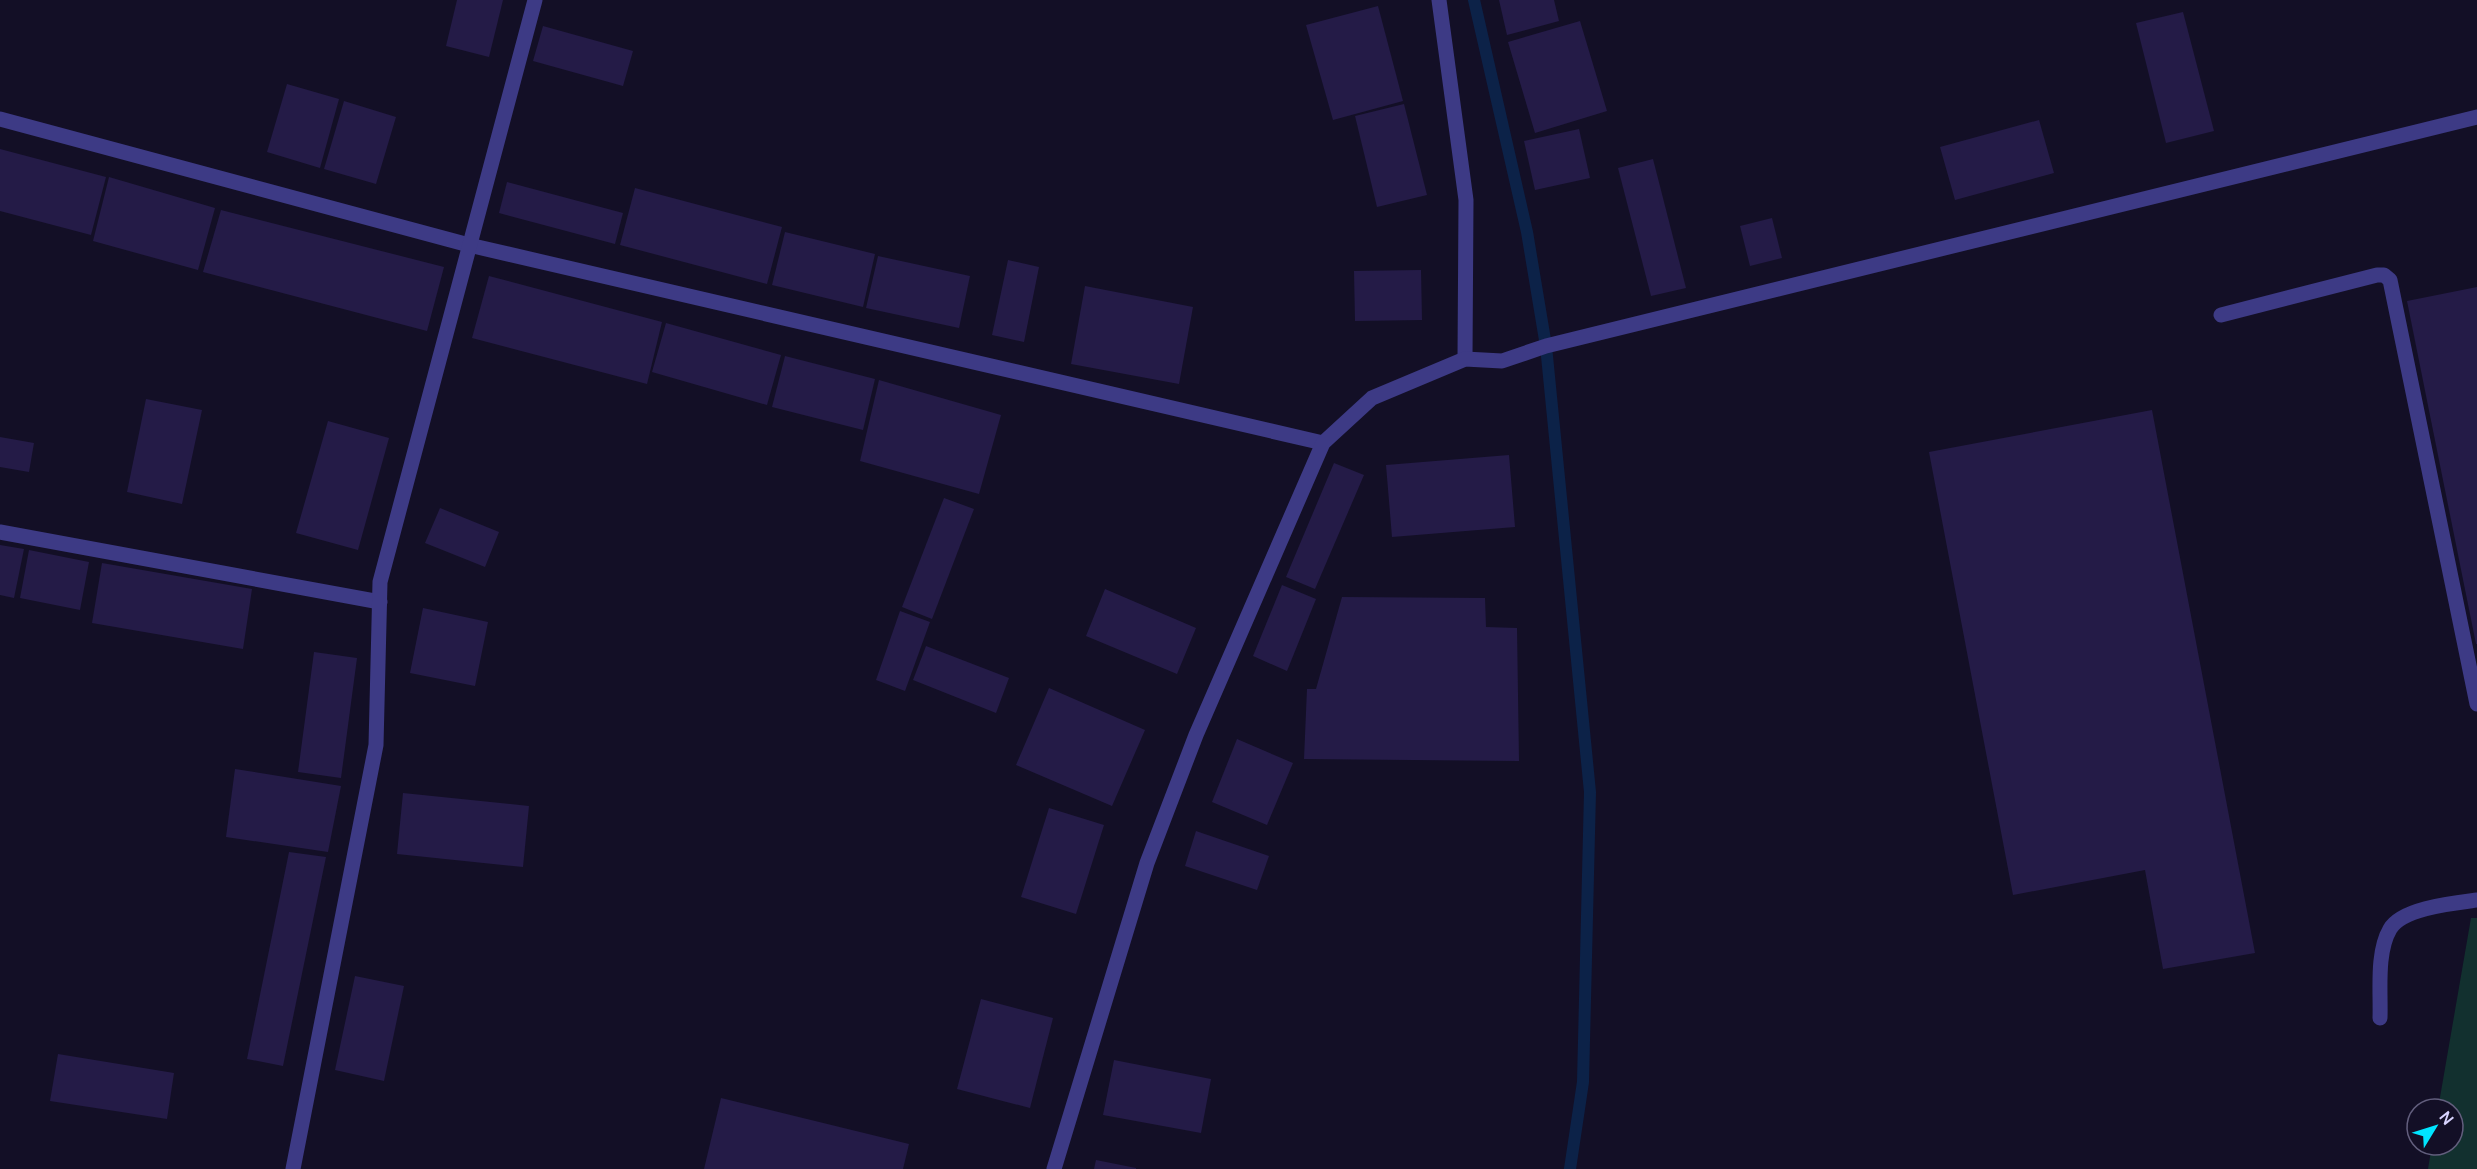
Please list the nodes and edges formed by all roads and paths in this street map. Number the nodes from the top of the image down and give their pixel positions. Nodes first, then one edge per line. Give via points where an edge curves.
1 (535, 0) edge
2 (1438, 0) edge
3 (2477, 117) edge
4 (0, 119) edge
5 (469, 245) junction
6 (2221, 315) dead end
7 (1465, 359) junction
8 (1323, 443) junction
9 (0, 532) edge
10 (380, 602) junction
11 (2477, 704) edge
12 (2477, 900) edge
13 (2380, 1018) dead end
14 (293, 1169) edge
15 (1054, 1169) edge

1 - 5 street
2 - 7 street via 1466,200
3 - 7 street via 1546,346 1502,361
4 - 5 street
5 - 8 street
5 - 10 street via 380,582
6 - 11 street via 2377,275 2390,280
7 - 8 street via 1372,398
8 - 15 street via 1196,735 1147,862
9 - 10 street
10 - 14 street via 376,745
12 - 13 street via 2409,914 2390,928 2383,953

